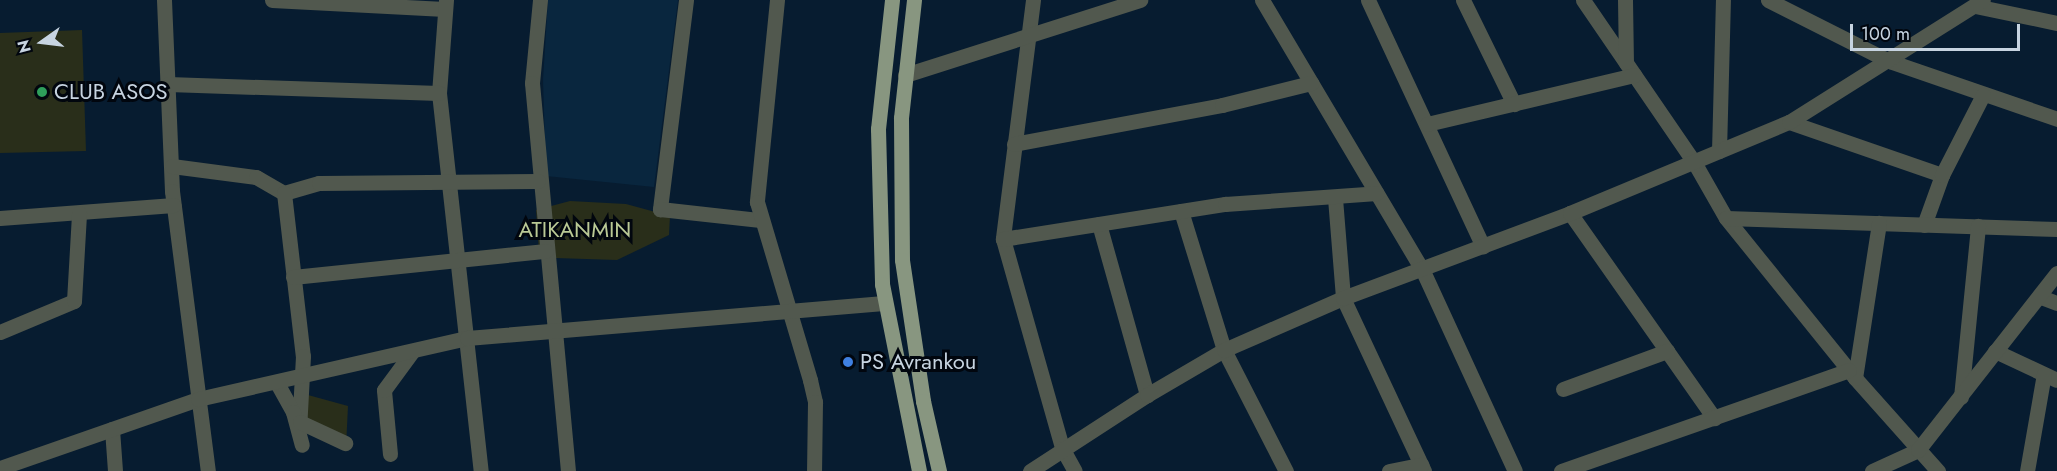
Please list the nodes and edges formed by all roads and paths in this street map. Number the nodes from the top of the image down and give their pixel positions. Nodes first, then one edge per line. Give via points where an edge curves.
1 (164, 0) edge
2 (272, 0) edge
3 (540, 0) edge
4 (686, 0) edge
5 (777, 0) edge
6 (892, 0) edge
7 (914, 0) edge
8 (1033, 0) edge
9 (1140, 0) edge
10 (1262, 0) edge
11 (1368, 0) edge
12 (1463, 0) edge
13 (1583, 0) edge
14 (1625, 0) edge
15 (1723, 0) edge
16 (1768, 0) edge
17 (1979, 3) edge
18 (445, 4) edge
19 (2057, 23) edge
20 (1029, 37) junction
21 (1889, 62) junction
22 (1630, 70) junction
23 (904, 75) junction
24 (1311, 83) junction
25 (168, 84) junction
26 (439, 93) junction
27 (1983, 95) junction
28 (1514, 104) junction
29 (2057, 119) edge
30 (1789, 122) junction
31 (1426, 124) junction
32 (1014, 144) junction
33 (1719, 151) junction
34 (1694, 162) junction
35 (172, 166) junction
36 (1942, 175) junction
37 (538, 181) junction
38 (451, 183) junction
39 (284, 193) junction
40 (1377, 193) junction
41 (1335, 198) junction
42 (174, 204) junction
43 (1181, 210) junction
44 (79, 213) junction
45 (1570, 213) junction
46 (0, 218) edge
47 (1726, 218) junction
48 (760, 220) junction
49 (1879, 223) junction
50 (1099, 224) junction
51 (1924, 225) junction
52 (1978, 226) junction
53 (2057, 229) edge
54 (1003, 239) junction
55 (1483, 246) junction
56 (546, 252) junction
57 (458, 260) junction
58 (1422, 269) junction
59 (2057, 273) edge
60 (293, 277) junction
61 (2041, 297) junction
62 (1343, 298) junction
63 (884, 303) junction
64 (2057, 303) edge
65 (792, 314) junction
66 (0, 332) edge
67 (554, 332) junction
68 (467, 338) junction
69 (1224, 350) junction
70 (1667, 351) junction
71 (1995, 351) junction
72 (412, 352) junction
73 (1852, 374) junction
74 (2051, 377) edge
75 (303, 378) junction
76 (277, 383) junction
77 (1563, 389) dead end
78 (1146, 395) junction
79 (1961, 397) junction
80 (198, 399) junction
81 (1714, 418) junction
82 (300, 425) junction
83 (112, 429) junction
84 (345, 443) dead end
85 (302, 445) dead end
86 (1062, 448) junction
87 (1918, 450) junction
88 (390, 454) dead end
89 (25, 465) edge
90 (0, 468) edge
91 (1422, 468) edge
92 (115, 471) edge
93 (208, 471) edge
94 (481, 471) edge
95 (568, 471) edge
96 (814, 471) edge
97 (919, 471) edge
98 (939, 471) edge
99 (1030, 471) edge
100 (1075, 471) edge
101 (1286, 471) edge
102 (1389, 471) edge
103 (1515, 471) edge
104 (1561, 471) edge
105 (1872, 471) edge
106 (1938, 471) edge
107 (2027, 471) edge

1 - 25 street
2 - 18 street
3 - 37 street via 532,83
4 - 48 street via 660,209
5 - 48 street via 758,202
6 - 63 main road via 878,129
7 - 23 main road
8 - 20 street
9 - 20 street
10 - 24 street
11 - 31 street
12 - 28 street
13 - 22 street
14 - 22 street
15 - 33 street
16 - 21 street
17 - 19 street
17 - 21 street
18 - 26 street
20 - 23 street
20 - 32 street
21 - 27 street
21 - 30 street
22 - 28 street
22 - 34 street
23 - 98 main road via 899,166 902,260 923,401
24 - 32 street via 1211,107
24 - 40 street
25 - 26 street
25 - 35 street
26 - 38 street
27 - 29 street
27 - 36 street
28 - 31 street
30 - 33 street
30 - 36 street
31 - 55 street
32 - 54 street
33 - 34 street
34 - 45 street
34 - 47 street
35 - 39 street via 256,177
35 - 42 street
36 - 51 street
37 - 38 street
37 - 56 street
38 - 39 street via 319,183
38 - 57 street
39 - 60 street
40 - 41 street
40 - 58 street
41 - 43 street
41 - 62 street
42 - 44 street
42 - 80 street
43 - 50 street
43 - 69 street
44 - 46 street
44 - 66 street via 74,301
45 - 55 street
45 - 70 street
47 - 49 street
47 - 73 street
48 - 65 street
49 - 51 street
49 - 73 street
50 - 54 street
50 - 78 street
51 - 52 street
52 - 53 street
52 - 79 street
54 - 86 street
55 - 58 street
56 - 57 street
56 - 67 street
57 - 60 street
57 - 68 street
58 - 62 street
58 - 103 street
59 - 61 street
60 - 75 street
61 - 64 street
61 - 71 street
62 - 69 street
62 - 91 street
63 - 65 street
63 - 97 main road
65 - 67 street
65 - 96 street via 815,402
67 - 68 street
67 - 95 street
68 - 72 street
68 - 94 street
69 - 78 street
69 - 101 street
70 - 77 street
70 - 81 street
71 - 74 street
71 - 79 street
72 - 75 street
72 - 88 street via 384,390
73 - 81 street
73 - 87 street
74 - 107 street
75 - 76 street
75 - 82 street
76 - 80 street
76 - 82 street
78 - 86 street
79 - 87 street
80 - 83 street
80 - 93 street
81 - 104 street
82 - 84 street
82 - 85 street
83 - 89 street
83 - 92 street
86 - 99 street
86 - 100 street
87 - 105 street
87 - 106 street
89 - 90 street
91 - 102 street

